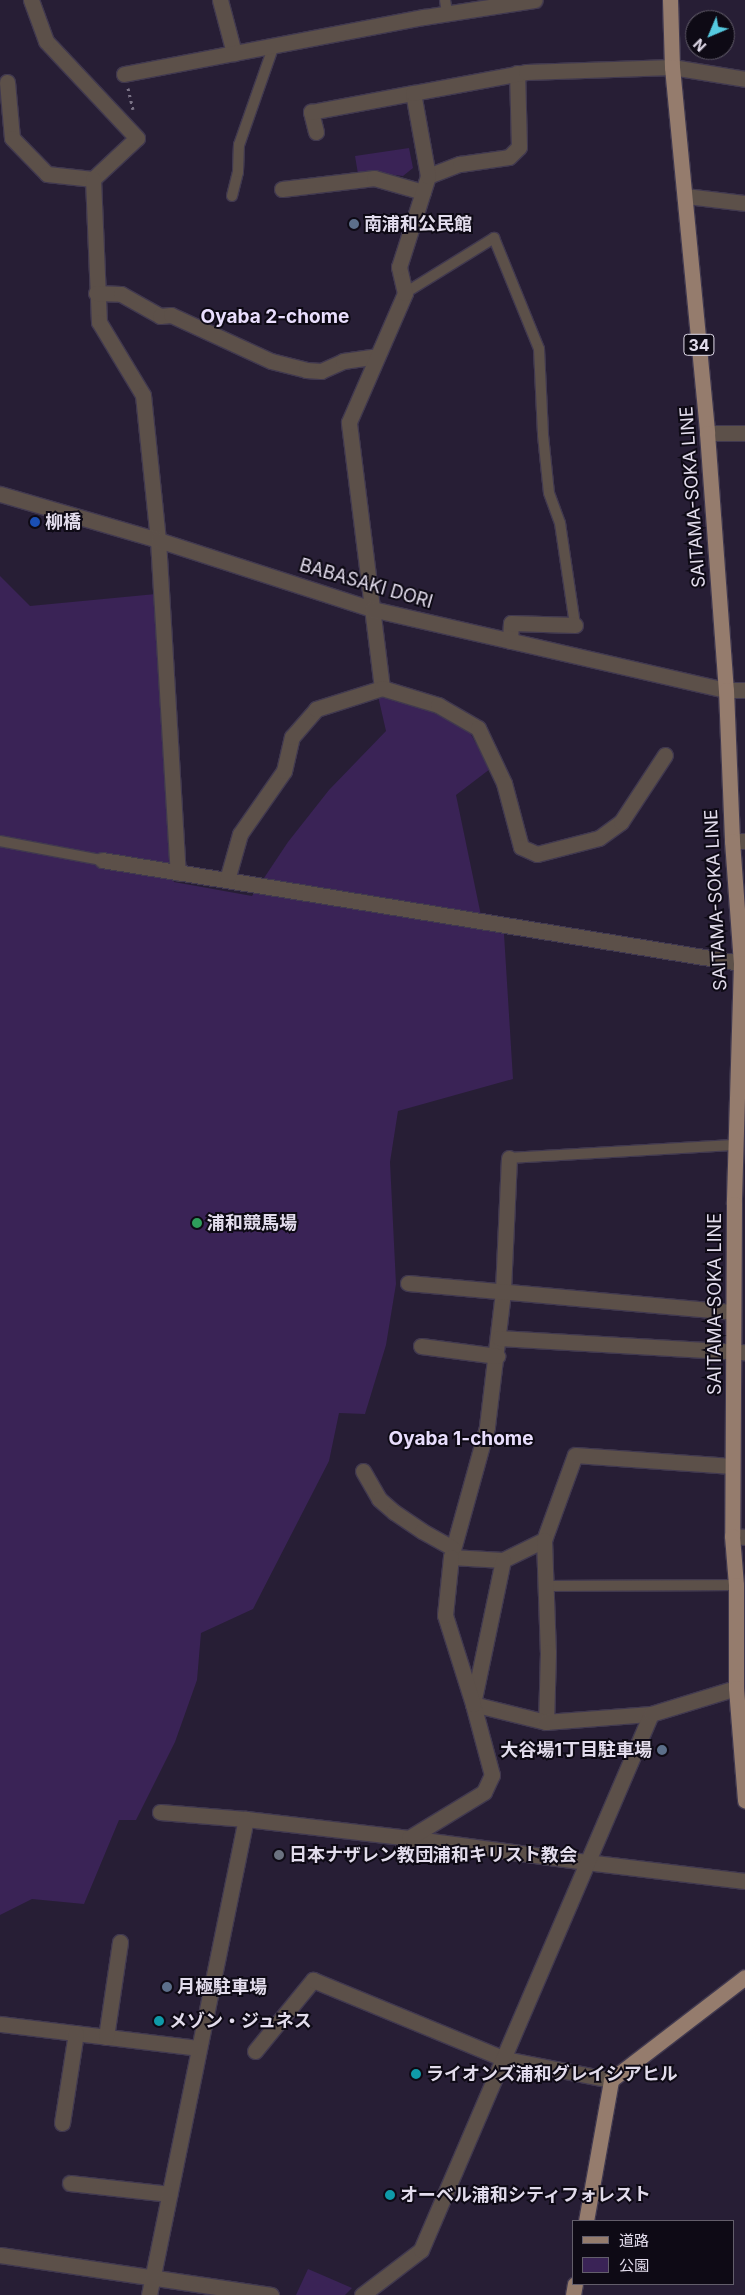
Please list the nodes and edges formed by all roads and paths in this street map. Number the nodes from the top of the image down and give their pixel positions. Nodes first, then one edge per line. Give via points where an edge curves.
1 (31, 0) edge
2 (220, 0) edge
3 (535, 0) edge
4 (670, 0) edge
5 (446, 7) edge
6 (274, 45) junction
7 (234, 53) junction
8 (672, 67) junction
9 (124, 74) dead end
10 (517, 74) junction
11 (745, 79) edge
12 (7, 82) dead end
13 (413, 93) junction
14 (316, 132) dead end
15 (428, 176) junction
16 (93, 179) junction
17 (282, 189) dead end
18 (423, 192) junction
19 (232, 196) dead end
20 (686, 196) junction
21 (745, 204) edge
22 (96, 293) junction
23 (405, 293) junction
24 (377, 356) junction
25 (707, 433) junction
26 (745, 433) edge
27 (0, 494) edge
28 (158, 540) junction
29 (372, 609) junction
30 (575, 625) joint
31 (510, 641) junction
32 (382, 688) junction
33 (726, 690) junction
34 (745, 690) edge
35 (665, 755) dead end
36 (0, 841) edge
37 (738, 841) edge
38 (102, 860) joint
39 (178, 872) junction
40 (227, 880) junction
41 (743, 963) edge
42 (742, 1063) edge
43 (737, 1145) junction
44 (509, 1158) joint
45 (739, 1204) edge
46 (408, 1283) dead end
47 (502, 1292) junction
48 (732, 1312) junction
49 (499, 1338) junction
50 (421, 1346) dead end
51 (739, 1352) edge
52 (496, 1356) junction
53 (732, 1466) junction
54 (363, 1471) dead end
55 (739, 1537) edge
56 (544, 1540) junction
57 (452, 1553) junction
58 (504, 1560) junction
59 (547, 1586) junction
60 (736, 1586) junction
61 (736, 1688) junction
62 (474, 1704) junction
63 (651, 1714) junction
64 (546, 1722) junction
65 (745, 1801) edge
66 (160, 1812) dead end
67 (246, 1818) junction
68 (409, 1838) junction
69 (586, 1862) junction
70 (745, 1880) edge
71 (120, 1942) dead end
72 (745, 1977) edge
73 (0, 2024) edge
74 (76, 2033) junction
75 (106, 2037) junction
76 (199, 2048) junction
77 (255, 2050) dead end
78 (505, 2059) junction
79 (611, 2080) junction
80 (62, 2124) dead end
81 (70, 2183) dead end
82 (169, 2194) junction
83 (586, 2220) edge
84 (0, 2255) edge
85 (152, 2279) junction
86 (149, 2295) edge
87 (271, 2295) edge
88 (362, 2295) edge

1 - 16 street via 46,41 137,138
2 - 7 street
3 - 5 street
4 - 8 main road, SAITAMA-SOKA LINE / 34
5 - 6 street
6 - 7 street
6 - 19 lane via 239,145 238,172
7 - 9 street
8 - 10 street
8 - 11 street
8 - 20 main road, SAITAMA-SOKA LINE / 34
10 - 13 street
10 - 15 street via 519,147 509,157 460,164
12 - 16 street via 12,138 47,174
13 - 14 street via 311,112
13 - 15 street
15 - 18 street
16 - 22 street
17 - 18 street via 374,178
18 - 23 street via 399,268
20 - 21 street
20 - 25 main road, SAITAMA-SOKA LINE / 34
22 - 24 street via 121,294 160,316 170,315 270,361 306,370 321,371 343,361
22 - 28 street via 99,322 143,395
23 - 24 street
23 - 30 lane via 494,238 539,349 549,493 560,523
24 - 29 street via 349,422
25 - 26 street
25 - 33 main road, SAITAMA-SOKA LINE / 34
27 - 28 street, BABASAKI DORI
28 - 29 street, BABASAKI DORI
28 - 39 street
29 - 31 street, BABASAKI DORI
29 - 32 street
30 - 31 street via 511,623
31 - 33 street, BABASAKI DORI
32 - 35 street via 438,704 478,728 504,783 521,847 537,854 599,838 621,822
32 - 40 street via 316,709 292,737 284,771 240,834
33 - 34 street, BABASAKI DORI
33 - 37 main road, SAITAMA-SOKA LINE / 34
36 - 38 lane
37 - 41 main road, SAITAMA-SOKA LINE / 34
38 - 39 street
39 - 40 street
40 - 41 street
41 - 42 main road, SAITAMA-SOKA LINE / 34
42 - 43 main road, SAITAMA-SOKA LINE / 34
43 - 44 lane
43 - 45 main road, SAITAMA-SOKA LINE / 34
44 - 47 street
45 - 48 main road, SAITAMA-SOKA LINE / 34
46 - 47 street
47 - 48 street
47 - 49 street
48 - 51 main road, SAITAMA-SOKA LINE / 34
49 - 51 street
49 - 52 street
50 - 52 street
51 - 53 main road, SAITAMA-SOKA LINE / 34
52 - 57 street via 487,1427
53 - 55 main road, SAITAMA-SOKA LINE / 34
53 - 56 street via 575,1455
54 - 57 street via 379,1499
55 - 60 main road, SAITAMA-SOKA LINE / 34
56 - 58 street
56 - 59 street
57 - 58 street
57 - 62 street via 445,1615
58 - 62 street
59 - 60 lane
59 - 64 street
60 - 61 main road, SAITAMA-SOKA LINE / 34
61 - 63 street
61 - 65 main road, SAITAMA-SOKA LINE / 34
62 - 64 street
62 - 68 street via 492,1775 484,1792
63 - 64 street
63 - 69 street
66 - 67 street
67 - 68 street
67 - 76 street
68 - 69 street
69 - 70 street
69 - 78 street
71 - 75 street
72 - 79 main road
73 - 74 street
74 - 75 street
74 - 80 street
75 - 76 street
76 - 82 street
77 - 78 street via 313,1980
78 - 79 street
78 - 88 street via 421,2250
79 - 83 main road
81 - 82 street
82 - 85 street
84 - 85 street
85 - 86 street
85 - 87 street

